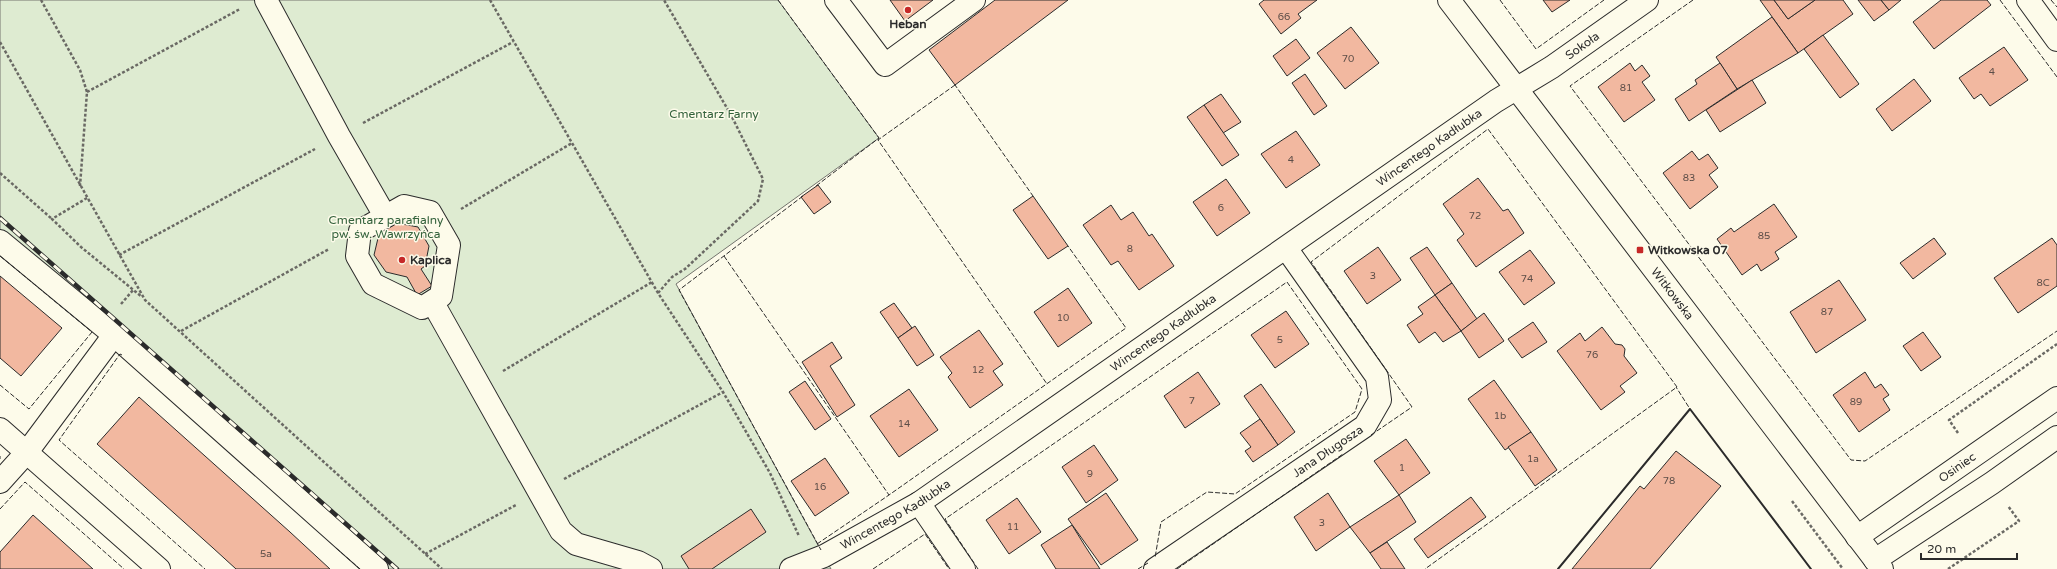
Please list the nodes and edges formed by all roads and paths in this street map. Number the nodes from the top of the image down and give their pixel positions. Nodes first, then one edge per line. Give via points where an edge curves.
1 (41, 0) edge
2 (266, 0) edge
3 (490, 0) edge
4 (664, 0) edge
5 (836, 0) edge
6 (974, 0) edge
7 (1449, 0) edge
8 (1647, 0) edge
9 (2028, 0) edge
10 (243, 7) dead end
11 (2057, 40) edge
12 (0, 42) edge
13 (1515, 88) junction
14 (86, 92) junction
15 (572, 143) junction
16 (0, 173) edge
17 (80, 187) junction
18 (87, 198) junction
19 (385, 216) junction
20 (52, 219) junction
21 (437, 224) junction
22 (360, 231) junction
23 (0, 241) edge
24 (1286, 248) junction
25 (652, 282) junction
26 (658, 293) junction
27 (145, 300) junction
28 (433, 303) junction
29 (180, 331) junction
30 (114, 335) junction
31 (479, 385) junction
32 (723, 392) junction
33 (2057, 398) edge
34 (0, 429) edge
35 (2057, 437) edge
36 (27, 452) junction
37 (0, 482) edge
38 (539, 492) junction
39 (919, 503) junction
40 (1857, 537) junction
41 (425, 554) junction
42 (802, 565) edge
43 (1878, 565) edge
44 (159, 569) edge
45 (377, 569) edge
46 (442, 569) edge
47 (651, 569) edge
48 (964, 569) edge
49 (1155, 569) edge

1 - 14 path via 80,70
2 - 19 street
3 - 15 path
4 - 26 path via 731,115 763,179 758,201 672,277
5 - 6 street via 886,65
7 - 13 street, Witkowska
8 - 13 street, Sokoła via 1552,67
9 - 11 street
10 - 14 path
12 - 17 path
13 - 24 street, Wincentego Kadłubka
13 - 40 street, Witkowska
14 - 17 path
15 - 21 path
15 - 25 path
16 - 20 path
17 - 18 path
18 - 20 path
18 - 27 path
19 - 21 street via 404,206 430,212
19 - 22 street
20 - 27 path via 81,247
21 - 28 street via 450,245 441,296
22 - 28 street via 357,256 373,284 422,308
22 - 29 path
23 - 30 street
24 - 39 street, Wincentego Kadłubka
24 - 49 street, Jana Długosza via 1377,377 1380,400 1365,426
25 - 26 path
25 - 31 path
26 - 32 path
27 - 29 path
28 - 31 street
29 - 41 path
30 - 36 street
30 - 45 street
31 - 38 street
32 - 38 path
32 - 42 path via 770,473
33 - 40 street, Osiniec
34 - 36 street
35 - 43 street
36 - 37 street
36 - 44 street
38 - 41 path
38 - 47 street via 561,531 576,544 638,562
39 - 42 street, Wincentego Kadłubka via 824,556
39 - 48 street
40 - 43 street, Witkowska
41 - 46 path

